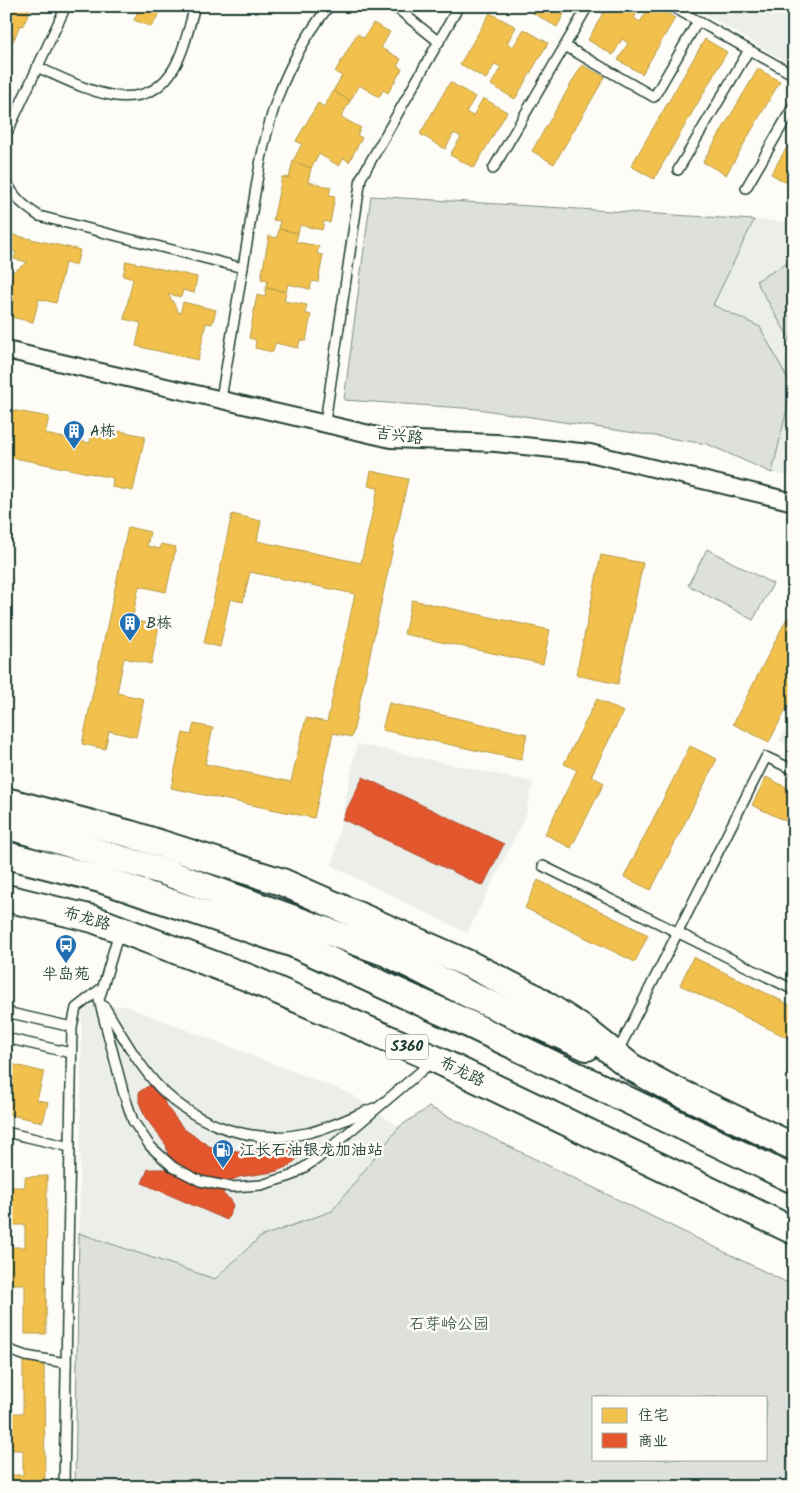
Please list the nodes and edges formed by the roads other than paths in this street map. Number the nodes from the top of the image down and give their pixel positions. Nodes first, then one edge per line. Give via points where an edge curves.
1 (66, 6) edge
2 (195, 6) edge
3 (329, 6) edge
4 (394, 6) edge
5 (459, 6) edge
6 (588, 6) edge
7 (672, 6) edge
8 (698, 21) junction
9 (439, 42) junction
10 (565, 46) junction
11 (749, 50) junction
12 (37, 67) junction
13 (794, 75) edge
14 (794, 105) edge
15 (10, 114) edge
16 (6, 135) edge
17 (493, 169) dead end
18 (678, 170) dead end
19 (6, 180) edge
20 (746, 188) dead end
21 (243, 268) junction
22 (6, 350) edge
23 (221, 399) junction
24 (325, 422) junction
25 (794, 502) edge
26 (794, 770) edge
27 (6, 800) edge
28 (6, 825) edge
29 (6, 855) edge
30 (543, 866) dead end
31 (6, 898) edge
32 (6, 915) edge
33 (93, 919) junction
34 (120, 929) junction
35 (678, 933) junction
36 (294, 944) junction
37 (387, 953) junction
38 (103, 987) junction
39 (794, 990) edge
40 (99, 1000) junction
41 (6, 1012) edge
42 (473, 1026) junction
43 (72, 1027) junction
44 (6, 1038) edge
45 (71, 1053) junction
46 (435, 1059) junction
47 (623, 1061) junction
48 (381, 1105) junction
49 (6, 1132) edge
50 (70, 1147) junction
51 (794, 1147) edge
52 (794, 1180) edge
53 (794, 1231) edge
54 (6, 1349) edge
55 (66, 1363) junction
56 (64, 1487) edge

1 - 12 lane
2 - 12 lane via 174,69 159,85 140,95 119,98 98,93
3 - 21 lane via 298,50 274,104 266,132
4 - 9 lane
5 - 9 lane
6 - 10 lane
7 - 8 lane
8 - 10 lane via 654,97
8 - 11 lane
9 - 24 lane via 361,178
10 - 17 lane
11 - 13 lane
11 - 18 lane
12 - 15 lane
14 - 20 lane
15 - 16 lane
19 - 21 lane via 10,191 39,216
21 - 23 lane
22 - 23 street, 吉兴路
23 - 24 street, 吉兴路
24 - 25 street, 吉兴路 via 391,439 496,443 590,453
26 - 35 lane via 766,757
27 - 47 main road via 130,834 282,882 532,996 586,1031
28 - 37 main road via 174,875
29 - 36 main road via 100,880
30 - 35 lane
31 - 33 main road, 布龙路 / S360
32 - 33 main road
33 - 34 main road, 布龙路 / S360
34 - 38 lane
34 - 46 main road, 布龙路 / S360 via 249,978
35 - 39 lane
35 - 47 lane
36 - 37 main road
36 - 42 main road
37 - 42 main road
37 - 47 main road via 472,996
38 - 40 lane
38 - 43 lane via 76,1008
40 - 48 lane via 159,1087 183,1108 212,1124 242,1134 283,1136 307,1133
40 - 48 lane via 133,1121 150,1146 173,1167 200,1180 231,1187 254,1186 291,1176 317,1159
41 - 43 lane
42 - 52 main road
43 - 45 lane
44 - 45 lane
45 - 50 lane
46 - 48 lane
46 - 53 main road, 布龙路 / S360
47 - 51 main road via 664,1086
49 - 50 lane
50 - 55 lane
54 - 55 lane
55 - 56 lane

